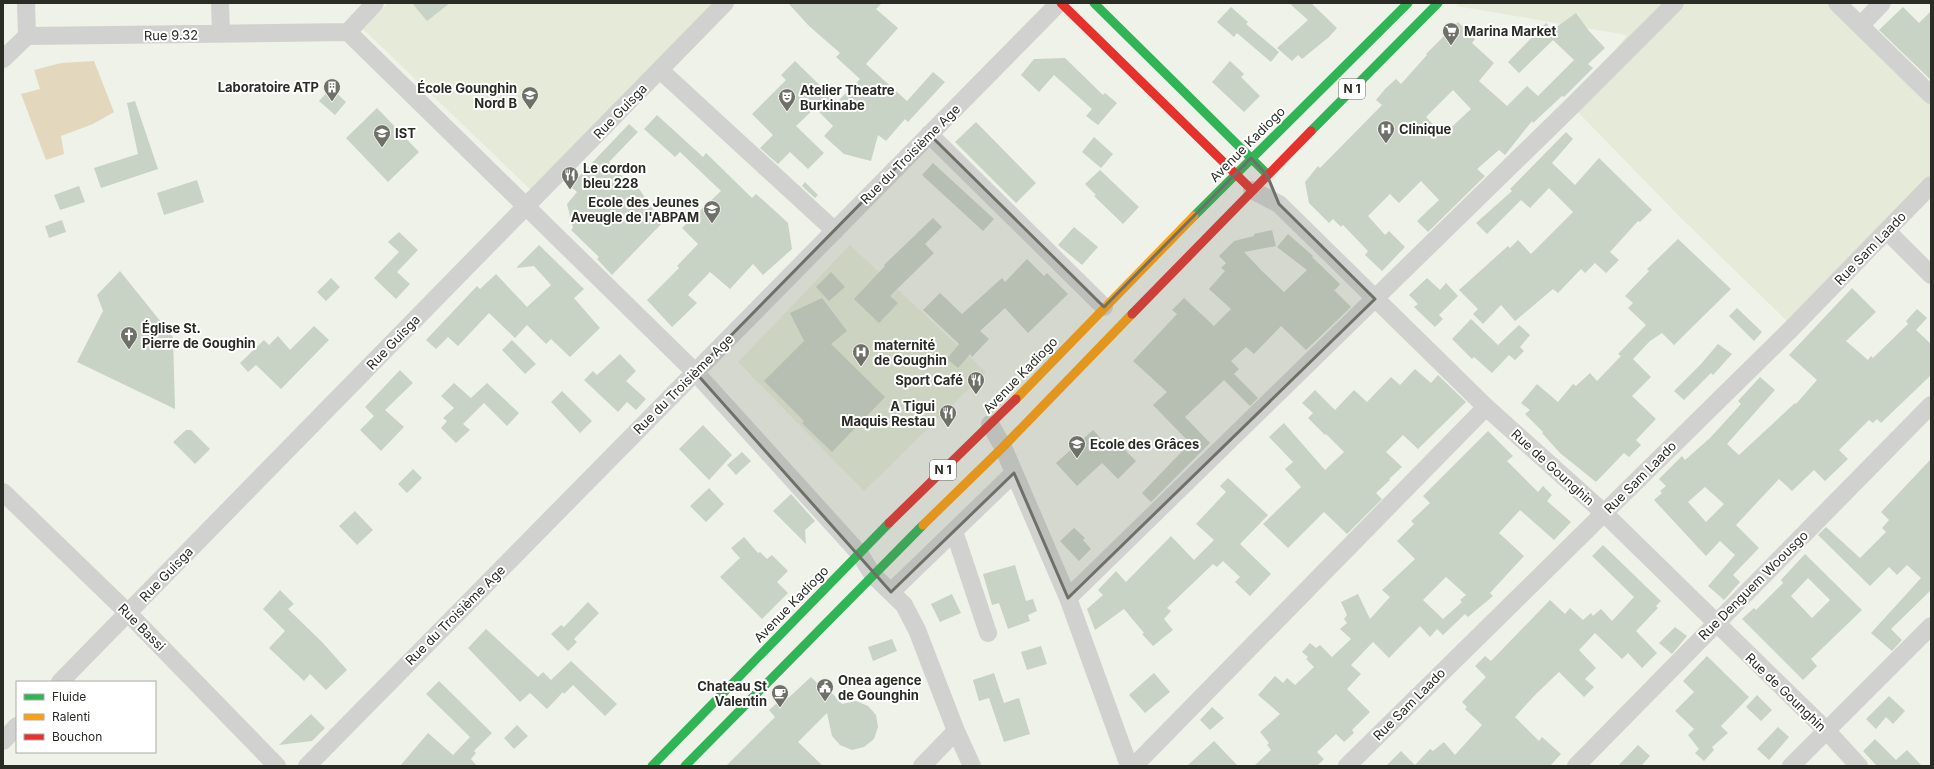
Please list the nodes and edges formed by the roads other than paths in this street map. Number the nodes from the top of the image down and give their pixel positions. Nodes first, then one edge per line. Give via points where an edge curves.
1 (26, 3) edge
2 (220, 3) edge
3 (375, 3) edge
4 (726, 3) edge
5 (1060, 3) edge
6 (1094, 3) edge
7 (1408, 3) edge
8 (1438, 3) edge
9 (1675, 3) edge
10 (1837, 3) edge
11 (1882, 3) edge
12 (1861, 25) junction
13 (348, 32) junction
14 (220, 34) junction
15 (27, 36) junction
16 (3, 59) edge
17 (660, 70) junction
18 (1931, 95) edge
19 (929, 134) junction
20 (1251, 158) junction
21 (1235, 175) junction
22 (1267, 175) junction
23 (1931, 186) edge
24 (1252, 190) junction
25 (1279, 204) junction
26 (526, 206) junction
27 (834, 231) junction
28 (1887, 231) junction
29 (1931, 274) edge
30 (1376, 299) junction
31 (1104, 308) junction
32 (695, 372) junction
33 (1931, 405) edge
34 (1486, 407) junction
35 (990, 424) junction
36 (1003, 447) junction
37 (1014, 473) junction
38 (3, 492) edge
39 (1604, 513) junction
40 (954, 531) junction
41 (859, 553) junction
42 (874, 574) junction
43 (891, 592) junction
44 (1068, 598) junction
45 (128, 613) junction
46 (1715, 623) junction
47 (1931, 626) edge
48 (988, 633) dead end
49 (61, 681) edge
50 (16, 727) edge
51 (1826, 730) junction
52 (956, 731) junction
53 (3, 741) edge
54 (277, 766) edge
55 (307, 766) edge
56 (652, 766) edge
57 (685, 766) edge
58 (922, 766) edge
59 (972, 766) edge
60 (1129, 766) edge
61 (1134, 766) edge
62 (1346, 766) edge
63 (1576, 766) edge
64 (1791, 766) edge
65 (1859, 766) edge

1 - 15 street
2 - 14 street
3 - 13 street
4 - 17 street, Rue Guisga
5 - 19 street, Rue du Troisième Age
5 - 21 main road
6 - 20 main road
7 - 20 main road, Avenue Kadiogo / N 1
8 - 22 main road, N 1
9 - 30 street
10 - 12 street
11 - 12 street
12 - 18 street
13 - 14 street, Rue 9.32
13 - 26 street
14 - 15 street, Rue 9.32
15 - 16 street
17 - 26 street, Rue Guisga
17 - 27 street
19 - 27 street, Rue du Troisième Age
19 - 31 street
20 - 21 main road, Avenue Kadiogo / N 1
20 - 22 main road
21 - 24 main road
21 - 31 main road, Avenue Kadiogo / N 1
22 - 24 main road, N 1
22 - 25 street, Rue de Gounghin
23 - 28 street, Rue Sam Laado
24 - 25 street, Rue de Gounghin
24 - 36 main road, N 1
25 - 30 street, Rue de Gounghin
26 - 32 street
26 - 45 street, Rue Guisga
27 - 32 street, Rue du Troisième Age
28 - 29 street
28 - 39 street, Rue Sam Laado
30 - 34 street, Rue de Gounghin
30 - 44 street
31 - 35 main road, Avenue Kadiogo / N 1
32 - 41 street
32 - 55 street, Rue du Troisième Age
33 - 46 street, Rue Denguem Woousgo
34 - 39 street, Rue de Gounghin
34 - 61 street
35 - 36 street
35 - 41 main road, Avenue Kadiogo / N 1
36 - 37 street
36 - 42 main road, N 1
37 - 40 street
37 - 44 street
38 - 45 street, Rue Bassi
39 - 46 street, Rue de Gounghin
39 - 62 street, Rue Sam Laado
40 - 43 street
40 - 48 street
41 - 42 street
41 - 56 main road, Avenue Kadiogo / N 1
42 - 43 street
42 - 57 main road, N 1
43 - 52 street via 904,606 917,630
44 - 60 street
45 - 49 street, Rue Guisga
45 - 54 street, Rue Bassi
46 - 51 street, Rue de Gounghin
46 - 63 street, Rue Denguem Woousgo
47 - 51 street
50 - 53 street
51 - 64 street
51 - 65 street, Rue de Gounghin
52 - 58 street
52 - 59 street

